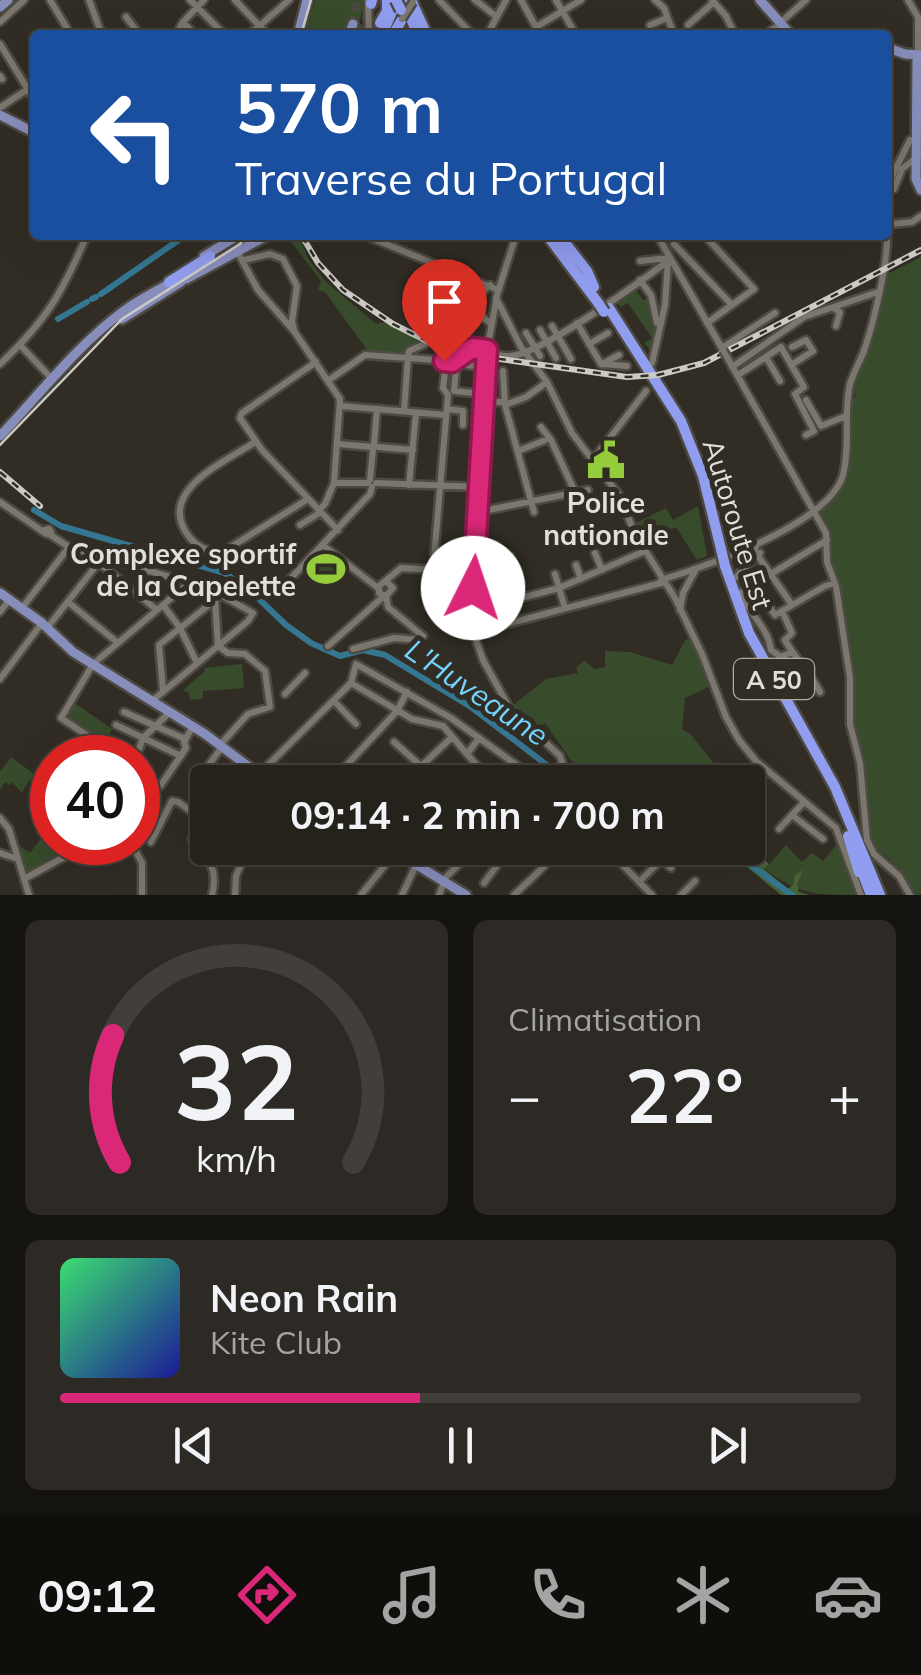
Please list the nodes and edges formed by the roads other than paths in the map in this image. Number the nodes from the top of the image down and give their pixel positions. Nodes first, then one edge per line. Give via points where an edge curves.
1 (8, 0) edge
2 (24, 0) edge
3 (50, 0) edge
4 (89, 0) edge
5 (190, 0) edge
6 (204, 0) edge
7 (235, 0) edge
8 (252, 0) edge
9 (289, 0) edge
10 (307, 0) edge
11 (439, 0) edge
12 (475, 0) edge
13 (506, 0) edge
14 (521, 0) edge
15 (556, 0) edge
16 (581, 0) edge
17 (655, 0) edge
18 (806, 0) edge
19 (908, 0) edge
20 (370, 1) edge
21 (717, 2) edge
22 (766, 2) edge
23 (0, 8) edge
24 (242, 8) junction
25 (198, 9) junction
26 (562, 11) junction
27 (126, 16) dead end
28 (395, 16) edge
29 (919, 16) edge
30 (497, 17) junction
31 (667, 18) junction
32 (0, 22) edge
33 (183, 22) junction
34 (781, 23) junction
35 (650, 25) dead end
36 (688, 25) dead end
37 (260, 26) junction
38 (68, 30) dead end
39 (100, 30) edge
40 (136, 30) edge
41 (179, 30) edge
42 (190, 30) edge
43 (220, 30) edge
44 (255, 30) edge
45 (264, 30) edge
46 (299, 30) edge
47 (468, 30) edge
48 (490, 30) edge
49 (573, 30) edge
50 (672, 30) edge
51 (730, 30) edge
52 (771, 30) edge
53 (787, 30) edge
54 (0, 44) edge
55 (892, 49) edge
56 (916, 57) edge
57 (28, 89) junction
58 (30, 92) edge
59 (1, 107) edge
60 (0, 115) edge
61 (919, 117) edge
62 (30, 130) edge
63 (910, 140) junction
64 (919, 156) edge
65 (900, 167) junction
66 (892, 176) edge
67 (921, 190) edge
68 (921, 216) edge
69 (892, 224) dead end
70 (85, 240) edge
71 (237, 240) edge
72 (240, 240) edge
73 (242, 240) edge
74 (377, 240) edge
75 (515, 240) edge
76 (555, 240) edge
77 (557, 240) edge
78 (659, 240) edge
79 (676, 240) edge
80 (677, 240) edge
81 (709, 240) edge
82 (886, 240) edge
83 (563, 252) junction
84 (240, 255) junction
85 (210, 256) dead end
86 (258, 256) junction
87 (640, 261) dead end
88 (668, 261) junction
89 (186, 279) junction
90 (640, 280) junction
91 (169, 282) junction
92 (490, 285) junction
93 (594, 287) junction
94 (878, 292) junction
95 (498, 300) junction
96 (136, 302) junction
97 (732, 305) junction
98 (467, 306) junction
99 (604, 306) junction
100 (833, 307) junction
101 (775, 313) dead end
102 (293, 315) junction
103 (280, 316) junction
104 (658, 318) junction
105 (577, 323) junction
106 (707, 323) junction
107 (492, 324) junction
108 (552, 326) dead end
109 (836, 326) dead end
110 (102, 330) junction
111 (540, 330) dead end
112 (294, 331) junction
113 (526, 332) dead end
114 (557, 334) junction
115 (608, 334) dead end
116 (546, 340) junction
117 (589, 344) junction
118 (20, 346) junction
119 (535, 347) junction
120 (792, 347) dead end
121 (487, 351) junction
122 (724, 352) junction
123 (524, 353) junction
124 (619, 355) dead end
125 (540, 356) dead end
126 (766, 356) junction
127 (408, 357) junction
128 (556, 358) dead end
129 (571, 359) dead end
130 (316, 362) junction
131 (452, 362) junction
132 (0, 364) edge
133 (600, 364) junction
134 (652, 364) dead end
135 (791, 365) junction
136 (627, 366) dead end
137 (484, 367) junction
138 (732, 367) junction
139 (503, 371) dead end
140 (738, 376) junction
141 (53, 380) junction
142 (329, 380) junction
143 (780, 381) dead end
144 (547, 382) junction
145 (646, 391) dead end
146 (451, 393) junction
147 (483, 398) junction
148 (806, 400) dead end
149 (505, 403) junction
150 (340, 406) junction
151 (379, 409) junction
152 (404, 412) junction
153 (447, 412) junction
154 (416, 413) junction
155 (846, 416) junction
156 (463, 424) dead end
157 (541, 427) dead end
158 (806, 435) dead end
159 (0, 436) edge
160 (548, 439) junction
161 (256, 442) junction
162 (338, 444) junction
163 (375, 447) junction
164 (412, 450) junction
165 (518, 451) junction
166 (592, 461) junction
167 (334, 482) junction
168 (372, 483) junction
169 (409, 485) junction
170 (440, 486) junction
171 (480, 487) junction
172 (588, 490) dead end
173 (575, 492) junction
174 (308, 499) junction
175 (531, 501) junction
176 (0, 502) edge
177 (815, 510) junction
178 (320, 511) junction
179 (478, 512) junction
180 (534, 512) dead end
181 (300, 525) dead end
182 (338, 530) junction
183 (828, 540) junction
184 (324, 546) junction
185 (69, 547) junction
186 (760, 550) junction
187 (645, 552) junction
188 (595, 553) dead end
189 (101, 560) junction
190 (576, 565) dead end
191 (703, 567) junction
192 (722, 567) junction
193 (433, 570) junction
194 (602, 570) junction
195 (474, 572) junction
196 (693, 572) junction
197 (772, 573) junction
198 (556, 574) dead end
199 (736, 576) dead end
200 (581, 579) junction
201 (662, 581) junction
202 (190, 582) junction
203 (688, 582) junction
204 (835, 583) junction
205 (753, 584) junction
206 (559, 588) junction
207 (384, 592) junction
208 (278, 593) dead end
209 (5, 596) edge
210 (216, 596) junction
211 (68, 602) junction
212 (792, 606) junction
213 (22, 608) junction
214 (160, 608) junction
215 (565, 608) junction
216 (471, 611) junction
217 (680, 611) junction
218 (0, 612) edge
219 (779, 613) junction
220 (407, 623) junction
221 (44, 626) junction
222 (180, 628) junction
223 (473, 633) junction
224 (394, 638) junction
225 (118, 644) junction
226 (218, 646) junction
227 (328, 646) dead end
228 (353, 649) dead end
229 (792, 652) junction
230 (196, 663) junction
231 (93, 664) junction
232 (304, 673) dead end
233 (0, 679) edge
234 (351, 683) junction
235 (163, 692) junction
236 (407, 692) junction
237 (820, 692) dead end
238 (285, 694) dead end
239 (152, 701) junction
240 (334, 701) junction
241 (396, 711) junction
242 (124, 712) dead end
243 (170, 712) junction
244 (452, 718) junction
245 (356, 724) dead end
246 (116, 725) dead end
247 (156, 726) junction
248 (193, 726) junction
249 (444, 728) junction
250 (86, 735) edge
251 (137, 735) edge
252 (146, 735) edge
253 (452, 737) junction
254 (479, 738) junction
255 (185, 739) junction
256 (394, 742) dead end
257 (160, 746) edge
258 (221, 746) junction
259 (466, 754) junction
260 (181, 756) junction
261 (208, 765) edge
262 (242, 765) edge
263 (266, 765) edge
264 (347, 765) edge
265 (476, 765) edge
266 (517, 765) edge
267 (560, 765) edge
268 (160, 786) edge
269 (804, 802) junction
270 (190, 811) edge
271 (792, 816) junction
272 (0, 818) edge
273 (160, 822) edge
274 (779, 829) dead end
275 (823, 839) dead end
276 (0, 854) edge
277 (17, 858) junction
278 (212, 865) edge
279 (240, 865) edge
280 (383, 865) edge
281 (417, 865) edge
282 (419, 865) edge
283 (459, 865) edge
284 (497, 865) edge
285 (543, 865) edge
286 (622, 865) edge
287 (671, 868) dead end
288 (24, 879) junction
289 (444, 880) junction
290 (696, 881) dead end
291 (639, 882) junction
292 (484, 883) dead end
293 (463, 894) edge
294 (864, 894) edge
295 (29, 895) edge
296 (142, 895) edge
297 (212, 895) edge
298 (235, 895) edge
299 (361, 895) edge
300 (402, 895) edge
301 (439, 895) edge
302 (514, 895) edge
303 (652, 895) edge
304 (680, 895) edge
305 (883, 895) edge
306 (910, 895) edge

1 - 23 main road
2 - 32 street
3 - 38 street
4 - 39 street
5 - 25 street
6 - 25 street
7 - 24 street
8 - 24 street
9 - 37 street
10 - 46 main road
11 - 47 street
12 - 30 street
13 - 30 street
14 - 26 street via 536,26
15 - 26 street
16 - 26 street
17 - 31 street
18 - 34 street
19 - 29 street
20 - 28 street via 366,16
21 - 36 street
21 - 51 street
22 - 34 main road
24 - 37 street
25 - 33 street
25 - 43 street
26 - 49 street
27 - 40 street
29 - 56 street
30 - 48 street
31 - 35 street
31 - 50 street
33 - 41 street
33 - 42 street
34 - 52 street
34 - 53 main road
37 - 44 street
37 - 45 street
54 - 57 street
55 - 56 main road
56 - 61 main road
56 - 63 main road
57 - 58 street
57 - 59 street
60 - 62 main road
61 - 64 main road
63 - 64 main road
63 - 65 street
64 - 65 street
64 - 67 main road
65 - 66 street
68 - 69 street
70 - 118 street via 56,302
71 - 96 main road
72 - 84 main road
73 - 86 street
74 - 92 street
75 - 95 street
76 - 83 highway, Autoroute Est / A 50
77 - 93 highway
78 - 88 street
79 - 88 street
80 - 97 street
81 - 97 street via 754,289
82 - 94 street
83 - 93 highway, Autoroute Est / A 50
83 - 99 highway, Autoroute Est / A 50
84 - 86 street
84 - 89 main road
84 - 103 street
85 - 91 highway
86 - 102 street via 283,259 297,286
87 - 88 street
88 - 90 street
88 - 104 street
88 - 106 street
89 - 91 main road
89 - 110 main road
90 - 104 street
90 - 105 street
91 - 96 main road
92 - 95 street
92 - 98 street
93 - 99 highway, Autoroute Est / A 50
94 - 100 street
94 - 155 street
95 - 107 street
95 - 123 street
96 - 110 main road
97 - 106 street
98 - 107 street
98 - 127 street
99 - 192 highway, Autoroute Est / A 50, bridge via 681,421 703,476
100 - 109 street via 840,312
100 - 138 street via 797,321
101 - 122 street
102 - 103 street
102 - 112 street
103 - 112 street
104 - 134 street
105 - 114 street
105 - 117 street
106 - 122 street
107 - 121 street
108 - 114 street
110 - 141 main road
111 - 116 street
112 - 130 street
113 - 119 street
114 - 116 street
114 - 129 street
115 - 117 street
116 - 119 street
116 - 128 street
117 - 133 street
118 - 132 street
118 - 141 street
119 - 123 street
119 - 125 street
120 - 135 street via 806,340 813,350
121 - 123 street
121 - 131 street via 472,348
121 - 137 street
122 - 138 street
123 - 144 street
124 - 133 street
126 - 135 street via 781,347
126 - 140 street
126 - 143 street
127 - 131 street
127 - 142 street via 365,355
127 - 152 street
130 - 142 street
130 - 161 street via 242,413
131 - 137 street
131 - 146 street via 442,388
133 - 136 street
135 - 158 street via 804,388 795,394 814,430
137 - 147 street
138 - 140 street
139 - 149 street
140 - 177 street
141 - 159 main road
142 - 150 street
144 - 149 street
144 - 166 street
145 - 166 street
146 - 147 street
146 - 153 street
147 - 149 street
147 - 171 street
148 - 155 street via 821,426
149 - 165 street
150 - 151 street
150 - 162 street
151 - 152 street
151 - 163 street
152 - 154 street
153 - 154 street
153 - 156 street via 463,411
153 - 170 street
154 - 164 street
155 - 177 street via 848,454 840,482
157 - 160 street
160 - 165 street
160 - 173 street
161 - 174 street
161 - 174 street via 185,492 181,519 192,540 211,552 226,550
162 - 163 street
162 - 167 street
163 - 164 street
163 - 168 street
164 - 169 street
165 - 175 street
166 - 187 street via 619,495
167 - 168 street
167 - 178 street
168 - 169 street
168 - 182 street
169 - 170 street
170 - 171 street
170 - 193 street
171 - 179 street
172 - 173 street
173 - 175 street
174 - 178 street
175 - 179 street
175 - 180 street
176 - 185 street
177 - 183 street
177 - 186 street
178 - 181 street
178 - 182 street
179 - 195 street
182 - 184 street
183 - 197 street
183 - 204 street
184 - 207 street
184 - 208 street
185 - 189 street
185 - 213 street
186 - 191 street
186 - 197 street
186 - 199 street
187 - 194 street
187 - 201 street
188 - 194 street
189 - 202 street
189 - 211 street
189 - 214 street
190 - 200 street
191 - 196 street
191 - 201 street
191 - 203 street
192 - 294 highway, Autoroute Est / A 50 via 744,635 848,835
192 - 305 highway, Autoroute Est / A 50
193 - 195 street
193 - 207 street via 402,571
194 - 200 street
195 - 216 street
196 - 201 street
196 - 203 street
197 - 205 street
197 - 212 street
198 - 206 street
200 - 206 street
201 - 215 street
201 - 217 street
202 - 210 street
202 - 214 street
203 - 217 street
204 - 212 street
204 - 306 street via 867,840
205 - 219 street
205 - 229 street via 740,593 768,632 771,650 781,658
206 - 215 street
206 - 216 street
207 - 220 street via 388,607
207 - 227 street
209 - 213 main road
209 - 218 street
210 - 222 street
210 - 226 street
210 - 226 street via 254,616
211 - 221 street
211 - 225 street
212 - 219 street
213 - 221 main road
214 - 222 street
214 - 225 street
215 - 223 street
216 - 223 street
217 - 269 street via 739,740
219 - 229 street via 792,632 785,638
220 - 224 street
220 - 224 street via 423,636
221 - 231 main road
221 - 233 street
222 - 230 street
222 - 235 street via 159,645
223 - 267 street via 508,706 558,751
224 - 228 street
225 - 231 street
226 - 230 street
226 - 258 street via 245,654 265,671 270,707 248,714
229 - 237 street
230 - 235 street
231 - 239 main road
231 - 250 street via 61,718
232 - 238 street
234 - 236 street via 356,664
234 - 240 street
234 - 241 street
235 - 239 street
236 - 241 street
236 - 244 street
239 - 243 main road
240 - 245 street
240 - 263 street
241 - 249 street
241 - 264 street
242 - 247 street
243 - 247 street
243 - 248 main road
244 - 249 street
244 - 254 street
246 - 251 street
247 - 252 street
247 - 255 street
248 - 255 street
248 - 258 main road
249 - 253 street
253 - 256 street via 418,769
253 - 259 street
254 - 259 street
254 - 266 street
255 - 260 street
257 - 260 street
258 - 261 street
258 - 262 main road
259 - 265 street
260 - 268 street
269 - 271 street
269 - 294 street via 839,832
270 - 273 street via 175,800
271 - 274 street
271 - 275 street
272 - 277 street
276 - 277 street
277 - 288 street
278 - 297 street
279 - 298 street
280 - 299 street
281 - 300 street
282 - 289 main road
283 - 289 street
284 - 292 street
285 - 302 street
286 - 291 street
287 - 291 street via 662,859
288 - 295 street
288 - 296 street via 77,850 133,846 142,863
289 - 293 main road
289 - 301 street
290 - 304 street
291 - 303 street

